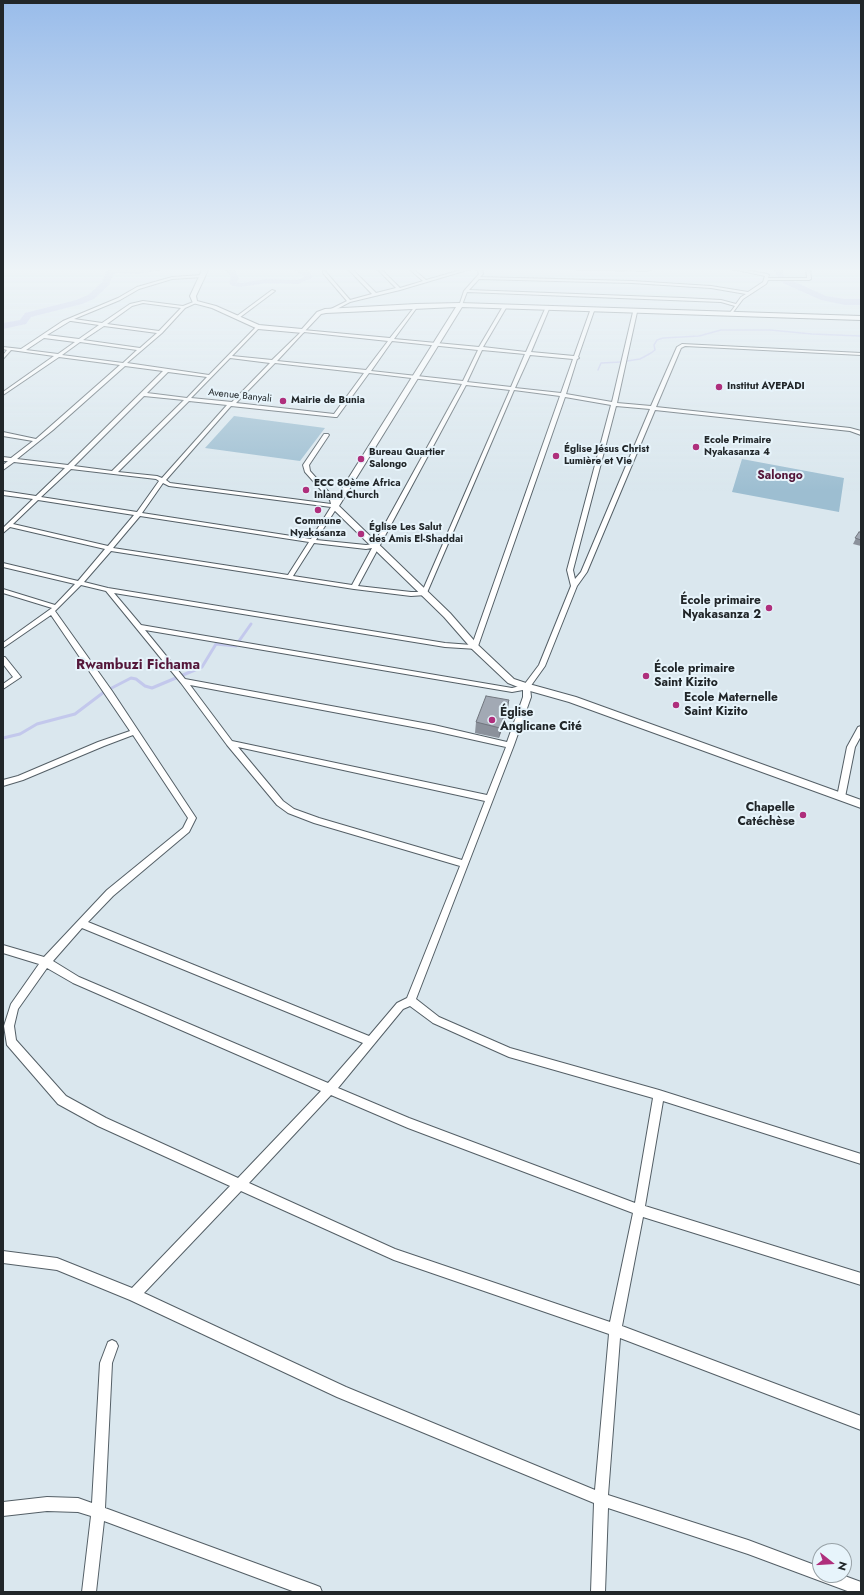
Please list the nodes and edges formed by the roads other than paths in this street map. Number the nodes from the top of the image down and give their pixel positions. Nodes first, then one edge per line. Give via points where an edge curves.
1 (33, 342) edge
2 (75, 342) edge
3 (95, 342) edge
4 (148, 342) edge
5 (243, 342) edge
6 (292, 342) edge
7 (389, 342) edge
8 (418, 342) edge
9 (484, 342) edge
10 (532, 342) edge
11 (582, 342) edge
12 (628, 342) edge
13 (435, 344) junction
14 (3, 348) edge
15 (141, 349) junction
16 (480, 349) junction
17 (10, 350) junction
18 (21, 351) junction
19 (527, 354) junction
20 (861, 354) edge
21 (56, 356) junction
22 (229, 357) junction
23 (3, 358) edge
24 (577, 358) junction
25 (274, 362) junction
26 (124, 364) junction
27 (166, 371) junction
28 (367, 372) junction
29 (210, 376) junction
30 (415, 377) junction
31 (464, 384) junction
32 (513, 390) junction
33 (3, 394) edge
34 (142, 394) junction
35 (564, 395) junction
36 (188, 399) junction
37 (232, 403) junction
38 (614, 404) junction
39 (654, 407) junction
40 (861, 432) edge
41 (3, 434) edge
42 (326, 435) dead end
43 (36, 440) junction
44 (3, 459) edge
45 (13, 460) junction
46 (3, 468) edge
47 (69, 468) junction
48 (113, 473) junction
49 (162, 481) junction
50 (3, 493) edge
51 (36, 498) junction
52 (335, 506) junction
53 (140, 513) junction
54 (9, 525) junction
55 (3, 531) edge
56 (312, 541) junction
57 (377, 546) junction
58 (111, 547) junction
59 (3, 565) edge
60 (290, 576) junction
61 (80, 583) junction
62 (574, 586) junction
63 (354, 587) junction
64 (108, 590) junction
65 (3, 591) edge
66 (424, 594) junction
67 (54, 609) junction
68 (139, 627) junction
69 (3, 646) edge
70 (475, 647) junction
71 (3, 659) edge
72 (181, 678) junction
73 (3, 687) edge
74 (526, 687) junction
75 (861, 729) edge
76 (135, 732) junction
77 (230, 743) junction
78 (861, 743) edge
79 (510, 745) junction
80 (3, 783) edge
81 (841, 797) junction
82 (490, 799) junction
83 (861, 804) edge
84 (466, 864) junction
85 (81, 923) junction
86 (3, 949) edge
87 (46, 962) junction
88 (411, 1001) junction
89 (370, 1041) junction
90 (329, 1090) junction
91 (659, 1095) junction
92 (861, 1159) edge
93 (238, 1185) junction
94 (639, 1210) junction
95 (3, 1257) edge
96 (861, 1279) edge
97 (134, 1295) junction
98 (615, 1330) junction
99 (112, 1346) dead end
100 (861, 1423) edge
101 (601, 1499) junction
102 (3, 1509) edge
103 (98, 1512) junction
104 (812, 1571) edge
105 (843, 1583) edge
106 (861, 1590) edge
107 (89, 1592) edge
108 (315, 1592) edge
109 (598, 1592) edge

1 - 18 street
2 - 21 street
3 - 15 street
4 - 15 street
5 - 22 street
6 - 25 street
7 - 28 street
8 - 13 street
9 - 16 street
10 - 19 street
11 - 24 street
12 - 38 street
13 - 16 street
13 - 30 street
14 - 17 street
15 - 26 street
16 - 19 street
16 - 31 street
17 - 18 street
17 - 23 street
18 - 21 street
19 - 24 street
19 - 32 street
20 - 39 street via 684,345 679,347
21 - 26 street
21 - 33 street
22 - 25 street
22 - 29 street
24 - 35 street
25 - 28 street
25 - 37 street
26 - 27 street
26 - 43 street
27 - 29 street
27 - 34 street
28 - 30 street
28 - 37 street, Avenue Banyali via 335,416
29 - 36 street
30 - 31 street
30 - 52 street
31 - 32 street
31 - 57 street
32 - 35 street
32 - 66 street
34 - 36 street, Avenue Banyali
34 - 47 street
35 - 38 street
35 - 70 street
36 - 37 street, Avenue Banyali
36 - 48 street
37 - 49 street
38 - 39 street
38 - 62 street via 570,570
39 - 40 street
39 - 62 street via 584,572
41 - 43 street
42 - 52 street via 306,465 307,471 333,500
43 - 45 street
44 - 45 street
45 - 46 street
45 - 47 street
47 - 48 street
47 - 51 street
48 - 49 street via 158,478
49 - 52 street
49 - 53 street
50 - 51 street
51 - 53 street
51 - 54 street
52 - 56 street
52 - 57 street
53 - 56 street
53 - 58 street
54 - 55 street
54 - 58 street
56 - 57 street
56 - 60 street
57 - 63 street
57 - 66 street
58 - 60 street
58 - 61 street
59 - 61 street
60 - 63 street
61 - 64 street
61 - 67 street
62 - 74 street via 542,666
63 - 66 street
64 - 68 street
64 - 70 street via 437,644
65 - 67 street
66 - 70 street via 447,615
67 - 69 street
67 - 76 street
68 - 72 street
68 - 74 street via 512,690
70 - 74 street via 511,681
71 - 73 street via 17,677
72 - 77 street
72 - 79 street
74 - 79 street via 527,697
74 - 81 street via 572,699
75 - 78 street
75 - 81 street via 851,747
76 - 80 street
76 - 85 street via 192,818 186,830 110,893
77 - 82 street
77 - 84 street via 268,791 291,811 317,821
79 - 82 street
81 - 83 street
82 - 84 street
84 - 88 street
85 - 87 street
85 - 89 street
86 - 87 street
87 - 90 street via 76,980
87 - 93 street via 14,1007 9,1026 11,1042 62,1100 102,1122
88 - 89 street via 400,1006
88 - 91 street via 436,1020 509,1052
89 - 90 street
90 - 93 street
90 - 94 street via 408,1123
91 - 92 street
91 - 94 street
93 - 97 street
93 - 98 street via 394,1254
94 - 96 street
94 - 98 street
95 - 97 street via 57,1264
97 - 101 street via 342,1392
98 - 100 street
98 - 101 street
99 - 103 street via 106,1363
101 - 104 street via 748,1546
101 - 109 street
102 - 103 street via 47,1504 78,1505
103 - 107 street
103 - 108 street
105 - 106 street

